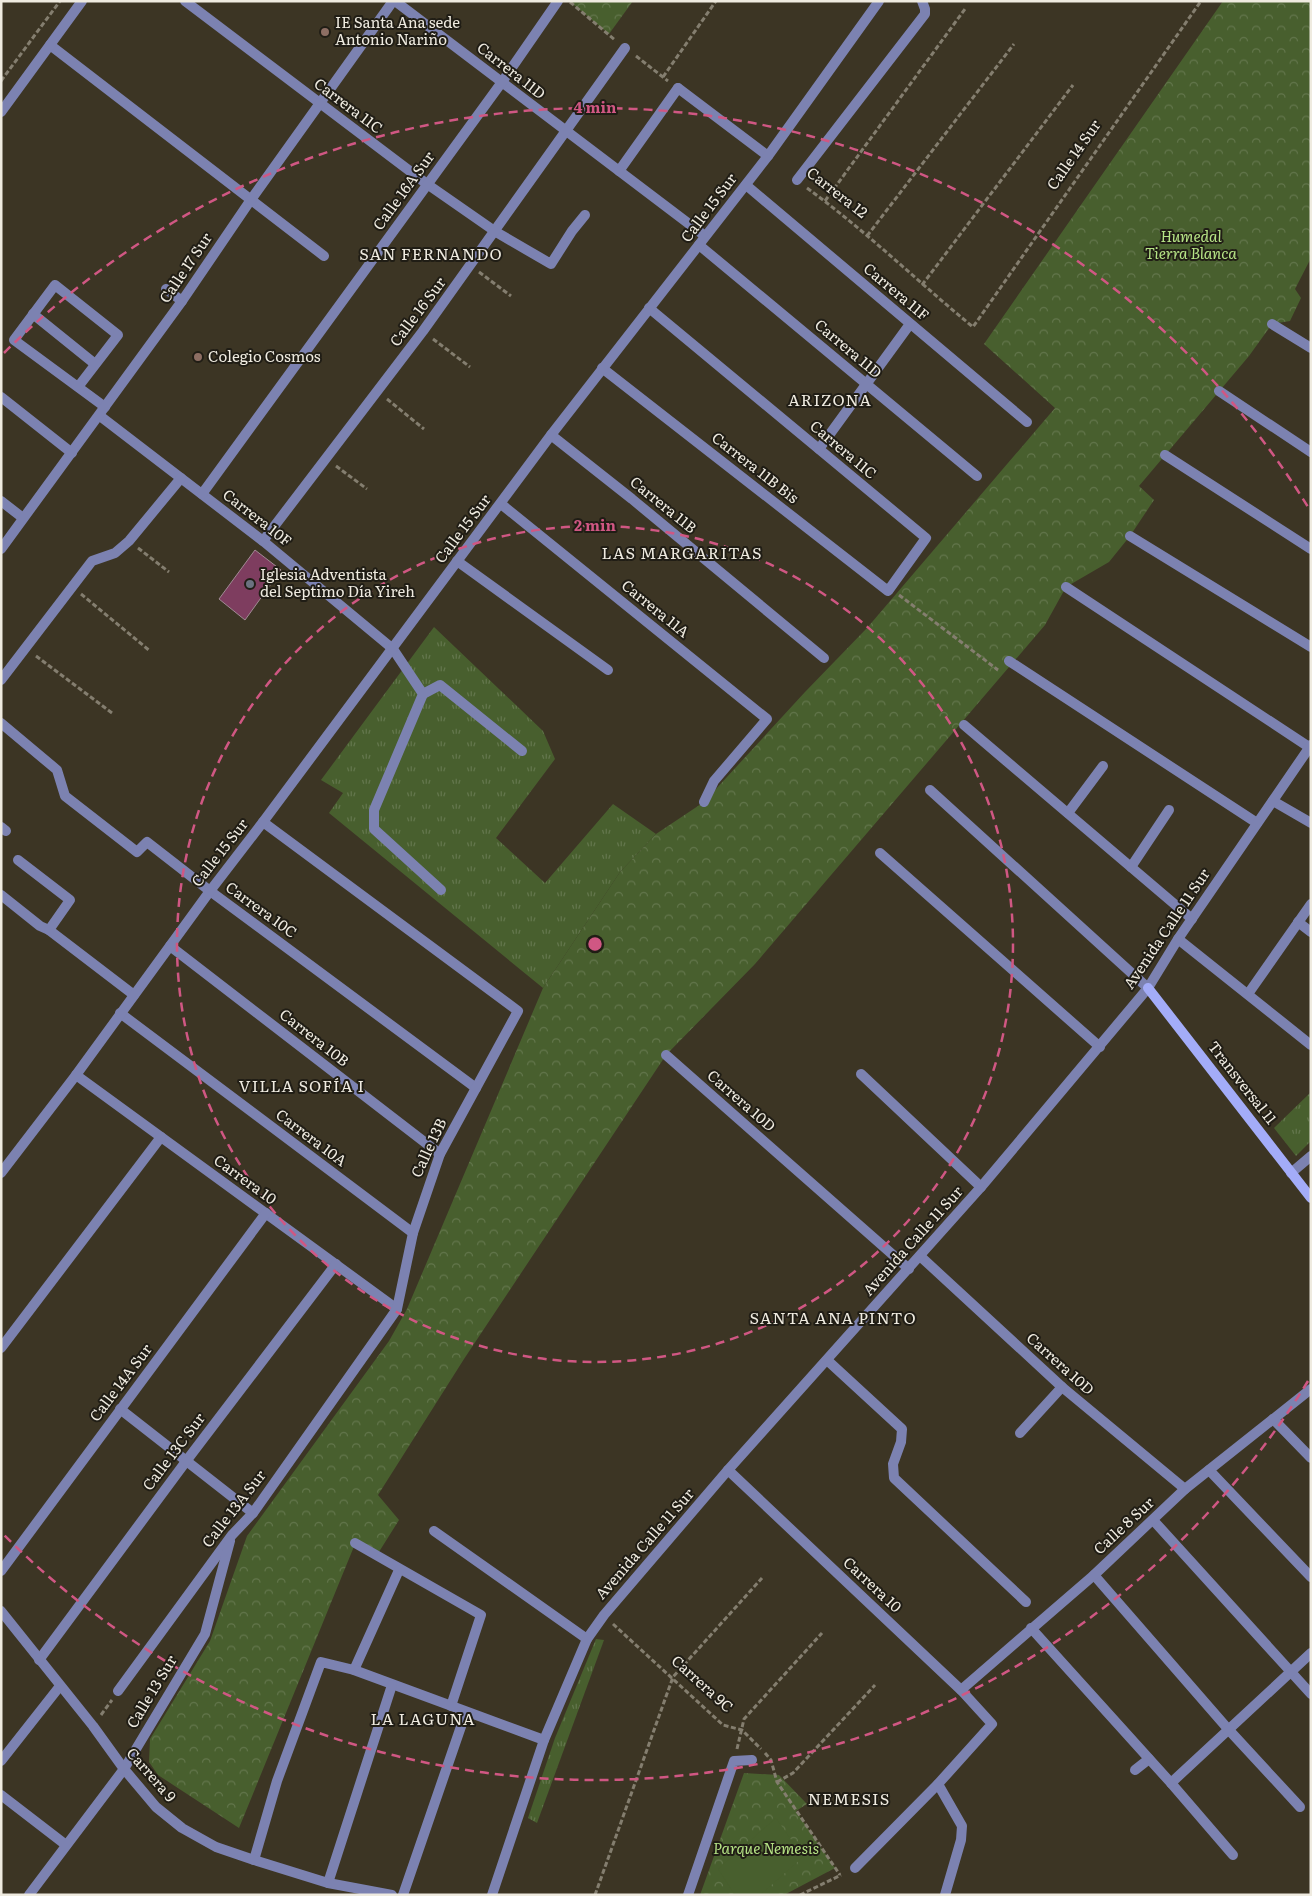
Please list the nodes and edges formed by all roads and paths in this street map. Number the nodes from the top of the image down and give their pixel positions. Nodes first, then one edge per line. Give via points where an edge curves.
1 (60, 1) edge
2 (82, 1) edge
3 (184, 1) edge
4 (394, 1) edge
5 (558, 1) edge
6 (716, 1) edge
7 (879, 1) edge
8 (922, 1) edge
9 (1201, 1) edge
10 (965, 10) dead end
11 (1014, 44) dead end
12 (50, 45) junction
13 (625, 48) dead end
14 (663, 77) dead end
15 (1, 81) edge
16 (502, 82) junction
17 (1073, 85) dead end
18 (320, 103) junction
19 (1, 112) edge
20 (566, 132) junction
21 (768, 156) junction
22 (619, 171) junction
23 (796, 180) joint
24 (427, 184) junction
25 (746, 184) junction
26 (250, 201) junction
27 (825, 201) junction
28 (585, 214) dead end
29 (496, 232) junction
30 (705, 236) junction
31 (867, 236) junction
32 (699, 245) junction
33 (324, 256) dead end
34 (471, 266) junction
35 (922, 286) junction
36 (166, 289) dead end
37 (511, 296) dead end
38 (182, 301) junction
39 (649, 308) junction
40 (33, 314) junction
41 (910, 324) junction
42 (1272, 324) dead end
43 (973, 327) joint
44 (423, 331) junction
45 (1311, 348) edge
46 (95, 364) junction
47 (470, 367) dead end
48 (602, 368) junction
49 (866, 384) junction
50 (78, 387) junction
51 (377, 390) junction
52 (1219, 391) dead end
53 (1, 397) edge
54 (102, 412) junction
55 (1026, 422) dead end
56 (424, 429) dead end
57 (551, 435) junction
58 (819, 449) junction
59 (1311, 452) edge
60 (72, 453) junction
61 (1165, 455) dead end
62 (326, 459) junction
63 (977, 476) dead end
64 (181, 478) junction
65 (367, 489) dead end
66 (202, 494) junction
67 (1, 501) edge
68 (501, 504) junction
69 (23, 518) junction
70 (1130, 536) dead end
71 (263, 541) junction
72 (129, 542) junction
73 (1, 549) edge
74 (1311, 549) edge
75 (457, 561) junction
76 (169, 572) dead end
77 (1066, 587) dead end
78 (72, 588) junction
79 (892, 592) junction
80 (1311, 647) edge
81 (26, 648) junction
82 (393, 649) junction
83 (150, 651) dead end
84 (824, 658) dead end
85 (1009, 661) dead end
86 (993, 666) dead end
87 (608, 670) dead end
88 (1, 680) edge
89 (423, 694) junction
90 (112, 713) dead end
91 (1, 723) edge
92 (964, 726) dead end
93 (1310, 746) edge
94 (522, 752) dead end
95 (1103, 766) dead end
96 (930, 790) dead end
97 (1273, 801) junction
98 (704, 802) dead end
99 (1169, 810) dead end
100 (1068, 813) junction
101 (263, 822) junction
102 (1257, 823) junction
103 (1311, 823) edge
104 (880, 853) dead end
105 (18, 860) dead end
106 (1131, 867) junction
107 (441, 890) dead end
108 (210, 891) junction
109 (1, 895) edge
110 (1311, 904) edge
111 (1192, 919) junction
112 (1298, 922) junction
113 (49, 930) junction
114 (1311, 932) edge
115 (1178, 939) junction
116 (170, 946) junction
117 (1148, 988) junction
118 (1248, 994) junction
119 (134, 995) junction
120 (120, 1013) junction
121 (1311, 1045) edge
122 (1100, 1047) junction
123 (666, 1055) dead end
124 (861, 1074) dead end
125 (76, 1075) junction
126 (476, 1088) junction
127 (162, 1137) junction
128 (440, 1154) junction
129 (1311, 1156) edge
130 (1291, 1173) junction
131 (1, 1174) edge
132 (982, 1187) junction
133 (1311, 1198) edge
134 (266, 1213) junction
135 (412, 1233) junction
136 (920, 1256) junction
137 (336, 1264) junction
138 (909, 1269) junction
139 (397, 1309) junction
140 (1, 1348) edge
141 (826, 1360) junction
142 (1062, 1387) junction
143 (1311, 1389) edge
144 (120, 1409) junction
145 (1273, 1419) junction
146 (1020, 1433) dead end
147 (1311, 1458) edge
148 (187, 1460) junction
149 (728, 1470) junction
150 (1209, 1470) junction
151 (1185, 1489) junction
152 (253, 1512) junction
153 (1153, 1520) junction
154 (434, 1531) dead end
155 (232, 1535) junction
156 (355, 1544) dead end
157 (399, 1570) junction
158 (1, 1571) edge
159 (1094, 1575) junction
160 (762, 1578) dead end
161 (1311, 1578) edge
162 (1026, 1602) dead end
163 (2, 1615) edge
164 (604, 1616) junction
165 (1031, 1628) junction
166 (822, 1633) dead end
167 (587, 1639) junction
168 (1311, 1654) edge
169 (39, 1660) junction
170 (354, 1670) junction
171 (1291, 1673) junction
172 (673, 1677) junction
173 (392, 1685) junction
174 (875, 1685) dead end
175 (60, 1686) junction
176 (961, 1690) junction
177 (118, 1691) joint
178 (1311, 1694) edge
179 (451, 1706) junction
180 (466, 1712) junction
181 (93, 1726) junction
182 (1228, 1729) junction
183 (742, 1730) junction
184 (544, 1740) junction
185 (1149, 1759) junction
186 (752, 1760) dead end
187 (1, 1761) edge
188 (734, 1761) junction
189 (124, 1769) junction
190 (1135, 1770) dead end
191 (777, 1782) junction
192 (1171, 1783) junction
193 (938, 1784) junction
194 (1, 1795) edge
195 (1300, 1807) dead end
196 (66, 1846) junction
197 (1233, 1855) dead end
198 (254, 1860) junction
199 (855, 1868) joint
200 (840, 1875) junction
201 (328, 1883) junction
202 (343, 1890) edge
203 (29, 1895) edge
204 (392, 1895) edge
205 (403, 1895) edge
206 (492, 1895) edge
207 (595, 1895) edge
208 (688, 1895) edge
209 (800, 1895) edge
210 (946, 1895) edge

1 - 15 path
2 - 12 street
3 - 18 street, Carrera 11C
4 - 16 street, Carrera 11D
4 - 18 street, Calle 17 Sur
5 - 16 street, Calle 16A Sur
6 - 14 path
7 - 21 street, Calle 15 Sur
8 - 23 street via 925,14
9 - 43 path, Calle 14 Sur
10 - 27 path
11 - 31 path
12 - 19 street
12 - 26 street
13 - 20 street, Calle 16 Sur
16 - 20 street, Carrera 11D
16 - 24 street, Calle 16A Sur
17 - 35 path
18 - 24 street, Carrera 11C
18 - 26 street, Calle 17 Sur
20 - 22 street, Carrera 11D
20 - 29 street, Calle 16 Sur via 519,194
21 - 22 street via 678,88
21 - 25 street, Calle 15 Sur
22 - 30 street, Carrera 11D
23 - 27 path, Carrera 12
24 - 29 street, Carrera 11C
24 - 66 street, Calle 16A Sur
25 - 30 street, Calle 15 Sur
25 - 41 street, Carrera 11F
26 - 33 street
26 - 38 street, Calle 17 Sur
27 - 31 path, Carrera 12
28 - 29 street, Carrera 11C via 551,264
29 - 34 street, Calle 16 Sur
30 - 32 street, Calle 15 Sur
31 - 35 path, Carrera 12
32 - 39 street, Calle 15 Sur
32 - 49 street, Carrera 11D
34 - 37 path
34 - 44 street, Calle 16 Sur
35 - 43 path, Carrera 12
36 - 38 street
38 - 54 street, Calle 17 Sur
39 - 48 street, Calle 15 Sur
39 - 58 street, Carrera 11C
40 - 46 street
40 - 46 street via 55,284 118,334
40 - 50 street, Carrera 10F via 14,340
41 - 49 street
41 - 55 street, Carrera 11F
42 - 45 street
44 - 47 path
44 - 51 street, Calle 16 Sur
46 - 50 street
48 - 57 street, Calle 15 Sur
48 - 79 street, Carrera 11B Bis
49 - 58 street
49 - 63 street, Carrera 11D
50 - 54 street, Carrera 10F
51 - 56 path
51 - 62 street, Calle 16 Sur
52 - 59 street
53 - 60 street
54 - 60 street, Calle 17 Sur
54 - 64 street, Carrera 10F
57 - 68 street, Calle 15 Sur
57 - 84 street, Carrera 11B
58 - 79 street, Carrera 11C via 926,538
60 - 69 street, Calle 17 Sur
61 - 74 street
62 - 65 path
62 - 71 street, Calle 16 Sur
64 - 66 street, Carrera 10F
64 - 72 street
66 - 71 street, Carrera 10F
67 - 69 street
68 - 75 street, Calle 15 Sur
68 - 98 street, Carrera 11A via 767,719 714,781
69 - 73 street, Calle 17 Sur
70 - 80 street
71 - 82 street, Carrera 10F
72 - 76 path
72 - 78 street via 115,553 92,561
75 - 82 street, Calle 15 Sur
75 - 87 street
77 - 93 street
78 - 81 street
78 - 83 path
79 - 86 path
81 - 88 street
81 - 90 path
82 - 89 street, Carrera 10F
82 - 101 street, Calle 15 Sur
85 - 102 street
89 - 94 street via 440,685
89 - 107 street via 374,810 374,829
91 - 108 street, Carrera 10C via 57,770 65,796 72,802 137,852 147,842
92 - 100 street
93 - 97 street, Avenida Calle 11 Sur
95 - 100 street
96 - 117 street
97 - 102 street, Avenida Calle 11 Sur
97 - 103 street
99 - 106 street
100 - 106 street
101 - 108 street, Calle 15 Sur
101 - 126 street, Calle 13B via 518,1011
102 - 111 street, Avenida Calle 11 Sur
104 - 122 street
105 - 113 street via 70,900
106 - 111 street
108 - 116 street, Calle 15 Sur
108 - 126 street, Carrera 10C
109 - 113 street
110 - 112 street
111 - 115 street, Avenida Calle 11 Sur
112 - 114 street
112 - 118 street
113 - 119 street
115 - 117 street, Avenida Calle 11 Sur
115 - 118 street
116 - 119 street, Calle 15 Sur
116 - 128 street, Carrera 10B
117 - 122 street, Avenida Calle 11 Sur
117 - 130 main road, Transversal 11
118 - 121 street
119 - 120 street, Calle 15 Sur
120 - 125 street, Calle 15 Sur
120 - 135 street, Carrera 10A
122 - 132 street, Avenida Calle 11 Sur
123 - 138 street, Carrera 10D
124 - 132 street
125 - 127 street, Carrera 10
125 - 131 street, Calle 15 Sur
126 - 128 street, Calle 13B
127 - 134 street, Carrera 10
127 - 140 street
128 - 135 street, Calle 13B
129 - 130 street
130 - 133 main road, Transversal 11
132 - 136 street, Avenida Calle 11 Sur
134 - 137 street, Carrera 10
134 - 144 street, Calle 14A Sur
135 - 139 street, Calle 13B
136 - 138 street, Avenida Calle 11 Sur
136 - 142 street, Carrera 10D
137 - 139 street, Carrera 10
137 - 148 street, Calle 13C Sur
138 - 141 street, Avenida Calle 11 Sur
139 - 152 street, Calle 13A Sur
141 - 149 street, Avenida Calle 11 Sur
141 - 162 street via 902,1429 902,1442 893,1464 894,1478
142 - 146 street
142 - 151 street, Carrera 10D
143 - 145 street, Calle 8 Sur
144 - 148 street
144 - 158 street, Calle 14A Sur
145 - 147 street
145 - 150 street, Calle 8 Sur
148 - 152 street
148 - 169 street, Calle 13C Sur
149 - 164 street, Avenida Calle 11 Sur
149 - 176 street, Carrera 10
150 - 151 street, Calle 8 Sur
150 - 161 street
151 - 153 street, Calle 8 Sur
152 - 155 street, Calle 13A Sur
153 - 159 street, Calle 8 Sur
153 - 171 street
154 - 167 street
155 - 177 street, Calle 13A Sur
155 - 189 street, Calle 13 Sur via 204,1634
156 - 157 street
157 - 170 street
157 - 179 street via 481,1615
159 - 165 street, Calle 8 Sur
159 - 182 street
160 - 172 path
163 - 169 street, Carrera 9
164 - 167 street, Avenida Calle 11 Sur
164 - 172 path, Carrera 9C
165 - 176 street, Calle 8 Sur
165 - 185 street
166 - 183 path via 744,1719
167 - 184 street, Avenida Calle 11 Sur
168 - 171 street
169 - 175 street, Carrera 9
170 - 173 street
170 - 198 street via 321,1662 277,1781
171 - 178 street
171 - 182 street
172 - 183 path, Carrera 9C via 723,1725
172 - 207 path
173 - 179 street
173 - 201 street
174 - 191 path via 792,1773
175 - 181 street, Carrera 9
175 - 187 street
176 - 193 street, Carrera 10 via 992,1724
177 - 181 path
179 - 180 street
180 - 184 street
180 - 205 street
181 - 189 street, Carrera 9
182 - 192 street
182 - 195 street
183 - 188 path
183 - 191 path, Carrera 9C via 771,1760
184 - 206 street, Avenida Calle 11 Sur
185 - 190 street
185 - 192 street
186 - 188 street
188 - 208 street
189 - 196 street, Calle 13 Sur
189 - 198 street, Carrera 9 via 156,1807 182,1828 216,1847
191 - 200 path, Carrera 9C
192 - 197 street
193 - 199 street
193 - 210 street via 962,1826 962,1840
194 - 196 street
196 - 203 street, Calle 13 Sur
198 - 201 street, Carrera 9
199 - 200 path
200 - 209 path
201 - 202 street, Carrera 9
202 - 204 street, Carrera 9

